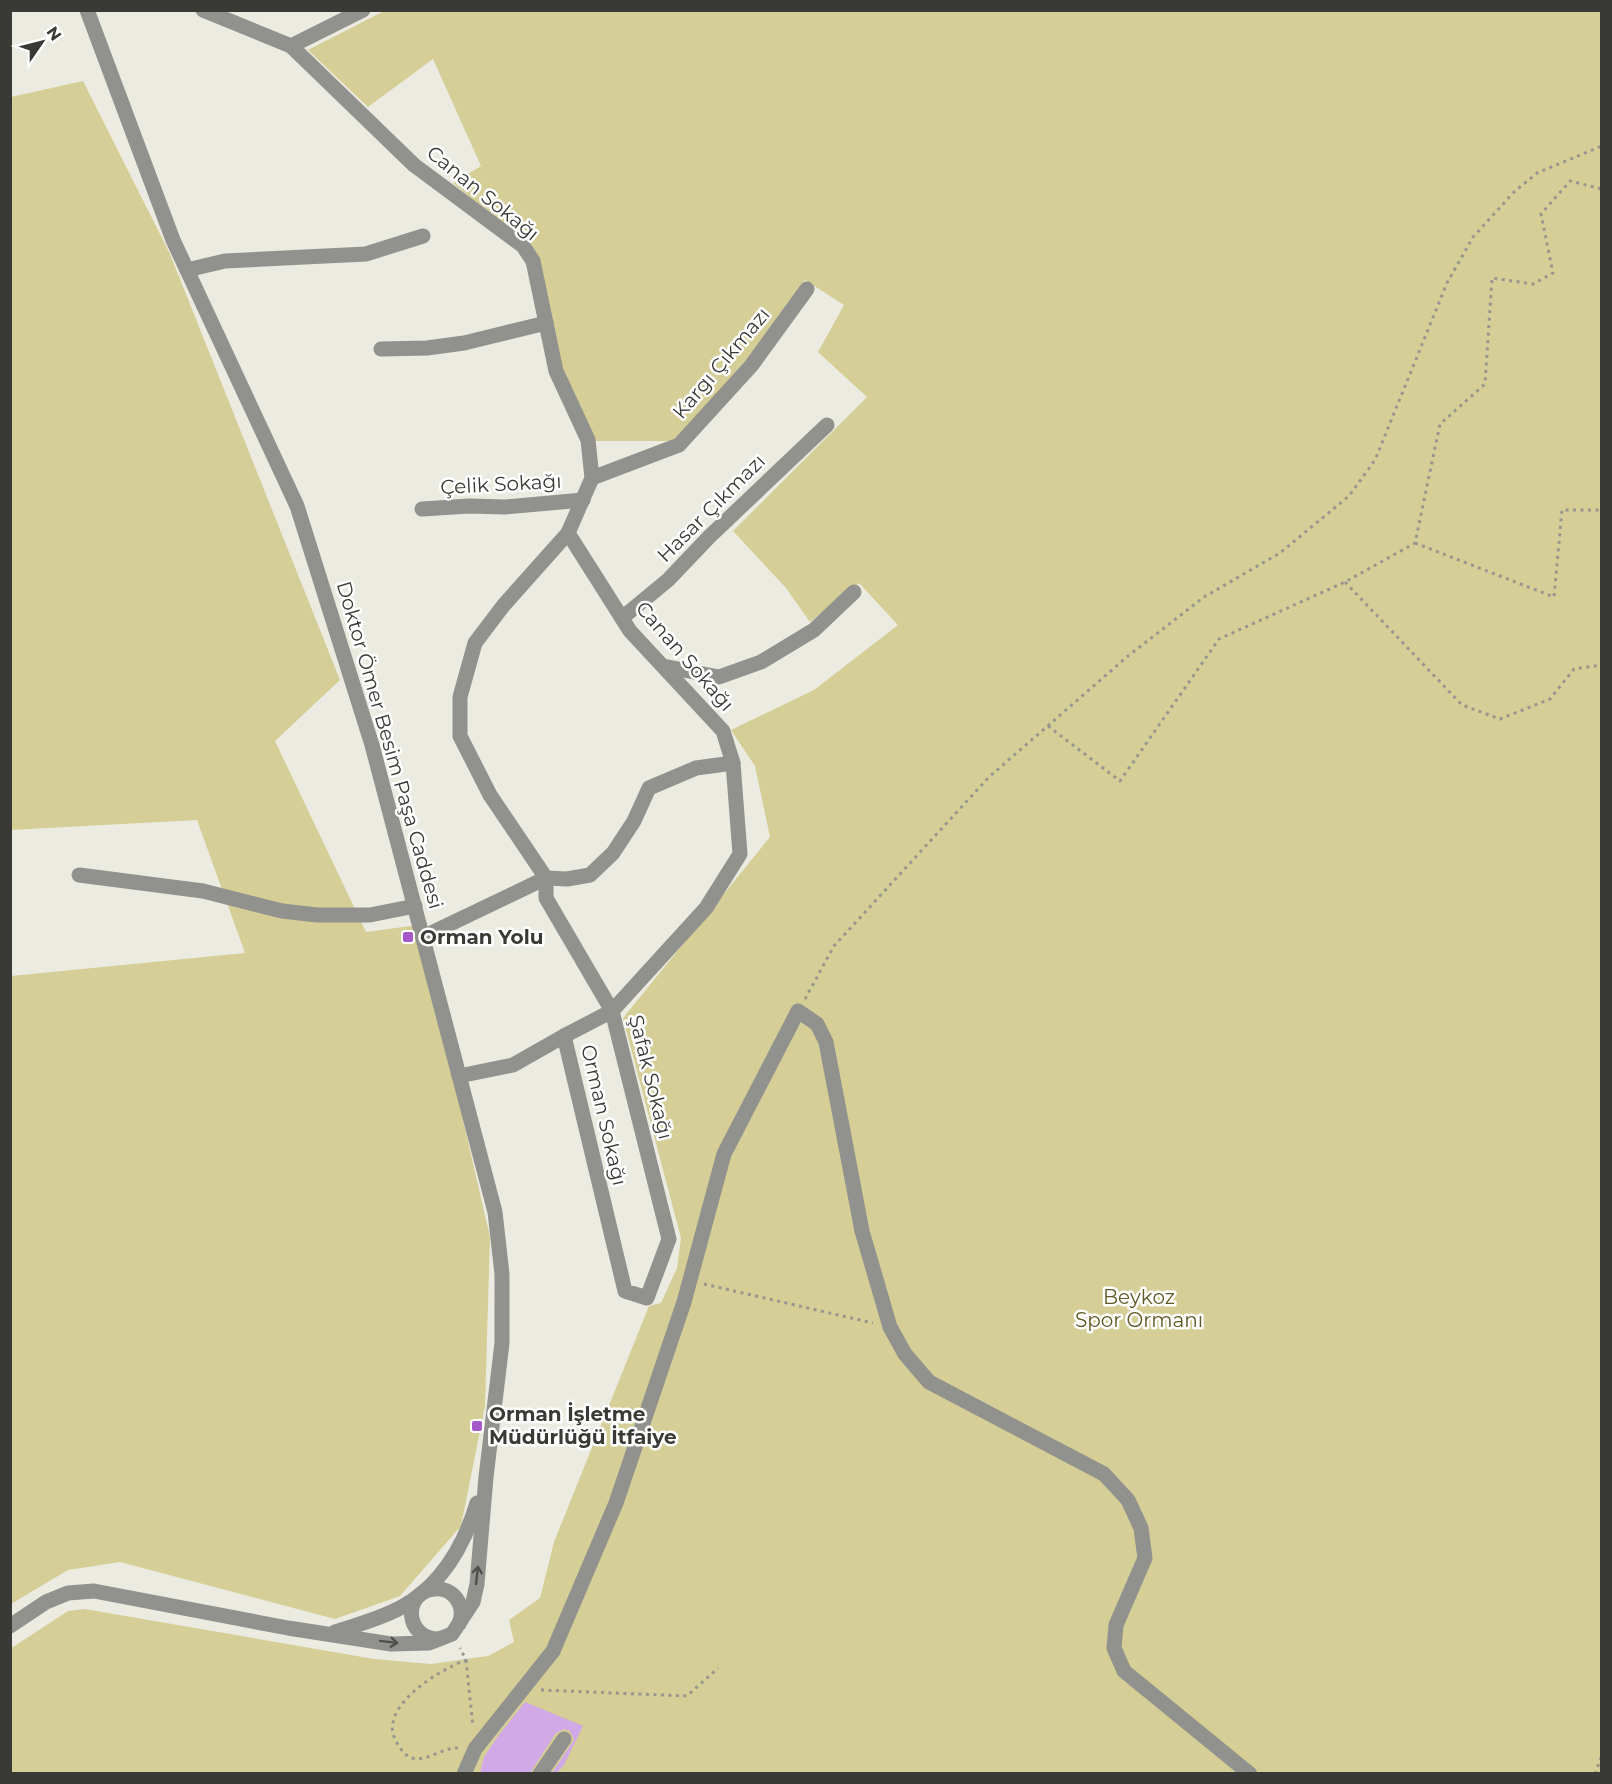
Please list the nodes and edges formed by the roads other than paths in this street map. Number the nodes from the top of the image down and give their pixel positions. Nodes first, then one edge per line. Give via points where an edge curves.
1 (87, 10) edge
2 (203, 10) edge
3 (363, 10) edge
4 (291, 46) junction
5 (423, 236) dead end
6 (187, 270) junction
7 (807, 289) dead end
8 (546, 323) junction
9 (381, 349) dead end
10 (827, 425) dead end
11 (592, 478) junction
12 (583, 500) junction
13 (422, 509) dead end
14 (568, 533) junction
15 (854, 592) dead end
16 (622, 618) junction
17 (663, 666) junction
18 (733, 763) junction
19 (79, 875) dead end
20 (546, 878) junction
21 (415, 906) junction
22 (423, 937) junction
23 (612, 1011) junction
24 (564, 1036) junction
25 (459, 1076) junction
26 (646, 1298) joint
27 (486, 1477) junction
28 (422, 1593) junction
29 (10, 1626) edge
30 (332, 1633) junction
31 (451, 1633) junction
32 (564, 1739) dead end
33 (464, 1773) edge
34 (540, 1773) edge
35 (1250, 1773) edge

1 - 6 street, Doktor Ömer Besim Paşa Caddesi
2 - 4 street, Canan Sokağı
3 - 4 street
4 - 8 street, Canan Sokağı via 414,165 523,246 533,261
5 - 6 street via 366,254 225,261
6 - 21 street, Doktor Ömer Besim Paşa Caddesi via 297,506 372,745
7 - 11 street, Kargı Çıkmazı via 751,366 679,445
8 - 9 street via 464,343
8 - 11 street, Canan Sokağı via 556,371 588,440
10 - 16 street, Hasar Çıkmazı via 668,580
11 - 12 street, Canan Sokağı
12 - 13 street, Çelik Sokağı
12 - 14 street, Canan Sokağı
14 - 16 street, Canan Sokağı
14 - 20 street, Şafak Sokağı via 475,643 460,697 460,736 490,795
15 - 17 street via 814,630 761,663 719,677
16 - 17 street, Canan Sokağı
17 - 18 street, Canan Sokağı via 723,731
18 - 20 street via 696,768 649,788 613,853 590,875
18 - 23 street, Canan Sokağı via 740,854 706,908
19 - 21 street via 202,891 282,911 317,915 370,915
20 - 22 street
20 - 23 street, Şafak Sokağı via 546,898
21 - 22 street, Doktor Ömer Besim Paşa Caddesi
22 - 25 street, Doktor Ömer Besim Paşa Caddesi
23 - 24 street
23 - 26 street, Şafak Sokağı via 669,1239
24 - 25 street, Orman Sokağı via 513,1065
24 - 26 street, Orman Sokağı via 625,1291
25 - 27 street, Doktor Ömer Besim Paşa Caddesi via 495,1212 502,1274 502,1343
27 - 28 street via 469,1530 450,1564
31 -> 27 street, Doktor Ömer Besim Paşa Caddesi via 473,1602
28 - 30 street via 380,1618
28 - 31 street via 439,1589 452,1594 461,1607 461,1622
28 - 31 street via 411,1612 415,1628 429,1638
29 - 30 street via 46,1602 68,1593 94,1592
30 -> 31 street via 391,1644 429,1643
32 - 34 street
33 - 35 street via 475,1749 553,1651 616,1503 691,1281 724,1154 798,1011 817,1024 826,1042 862,1232 890,1327 905,1354 929,1382 1104,1474 1128,1500 1141,1528 1145,1558 1116,1625 1114,1648 1124,1671

